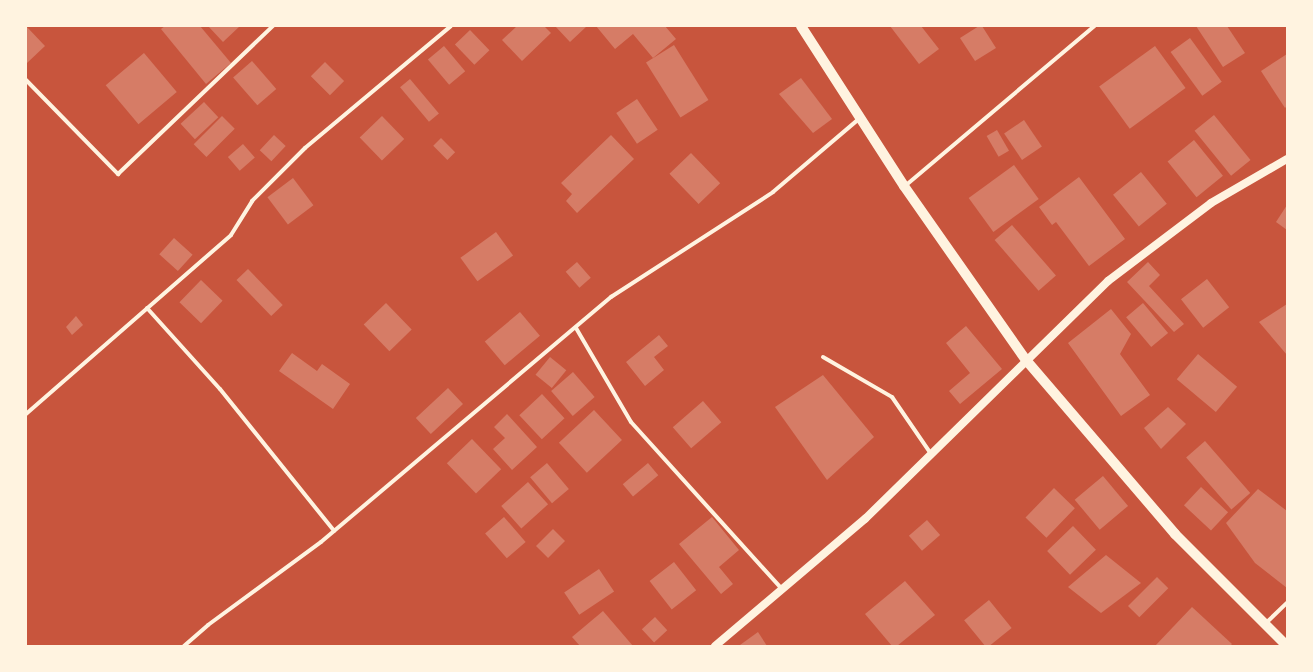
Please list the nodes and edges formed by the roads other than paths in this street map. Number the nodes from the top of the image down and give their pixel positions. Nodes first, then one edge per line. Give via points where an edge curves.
1 (273, 26) edge
2 (451, 26) edge
3 (801, 26) edge
4 (1094, 26) edge
5 (26, 80) edge
6 (860, 117) junction
7 (1287, 159) edge
8 (904, 186) junction
9 (147, 308) junction
10 (576, 328) junction
11 (823, 357) dead end
12 (1026, 360) junction
13 (26, 414) edge
14 (931, 454) junction
15 (334, 531) junction
16 (782, 589) junction
17 (1287, 603) edge
18 (1264, 625) junction
19 (184, 646) edge
20 (715, 646) edge
21 (1287, 646) edge

1 - 5 street via 118,174
2 - 9 street via 305,148 252,201 231,235
3 - 6 main road
4 - 8 street
6 - 8 main road
6 - 10 street via 772,192 611,297
7 - 12 main road via 1211,203 1108,282
8 - 12 main road
9 - 13 street
9 - 15 street via 220,389
10 - 15 street
10 - 16 street via 631,422
11 - 14 street via 892,397
12 - 14 main road
12 - 18 main road via 1175,534
14 - 16 main road via 865,519
15 - 19 street via 272,580 208,625
16 - 20 main road
17 - 18 street
18 - 21 main road

